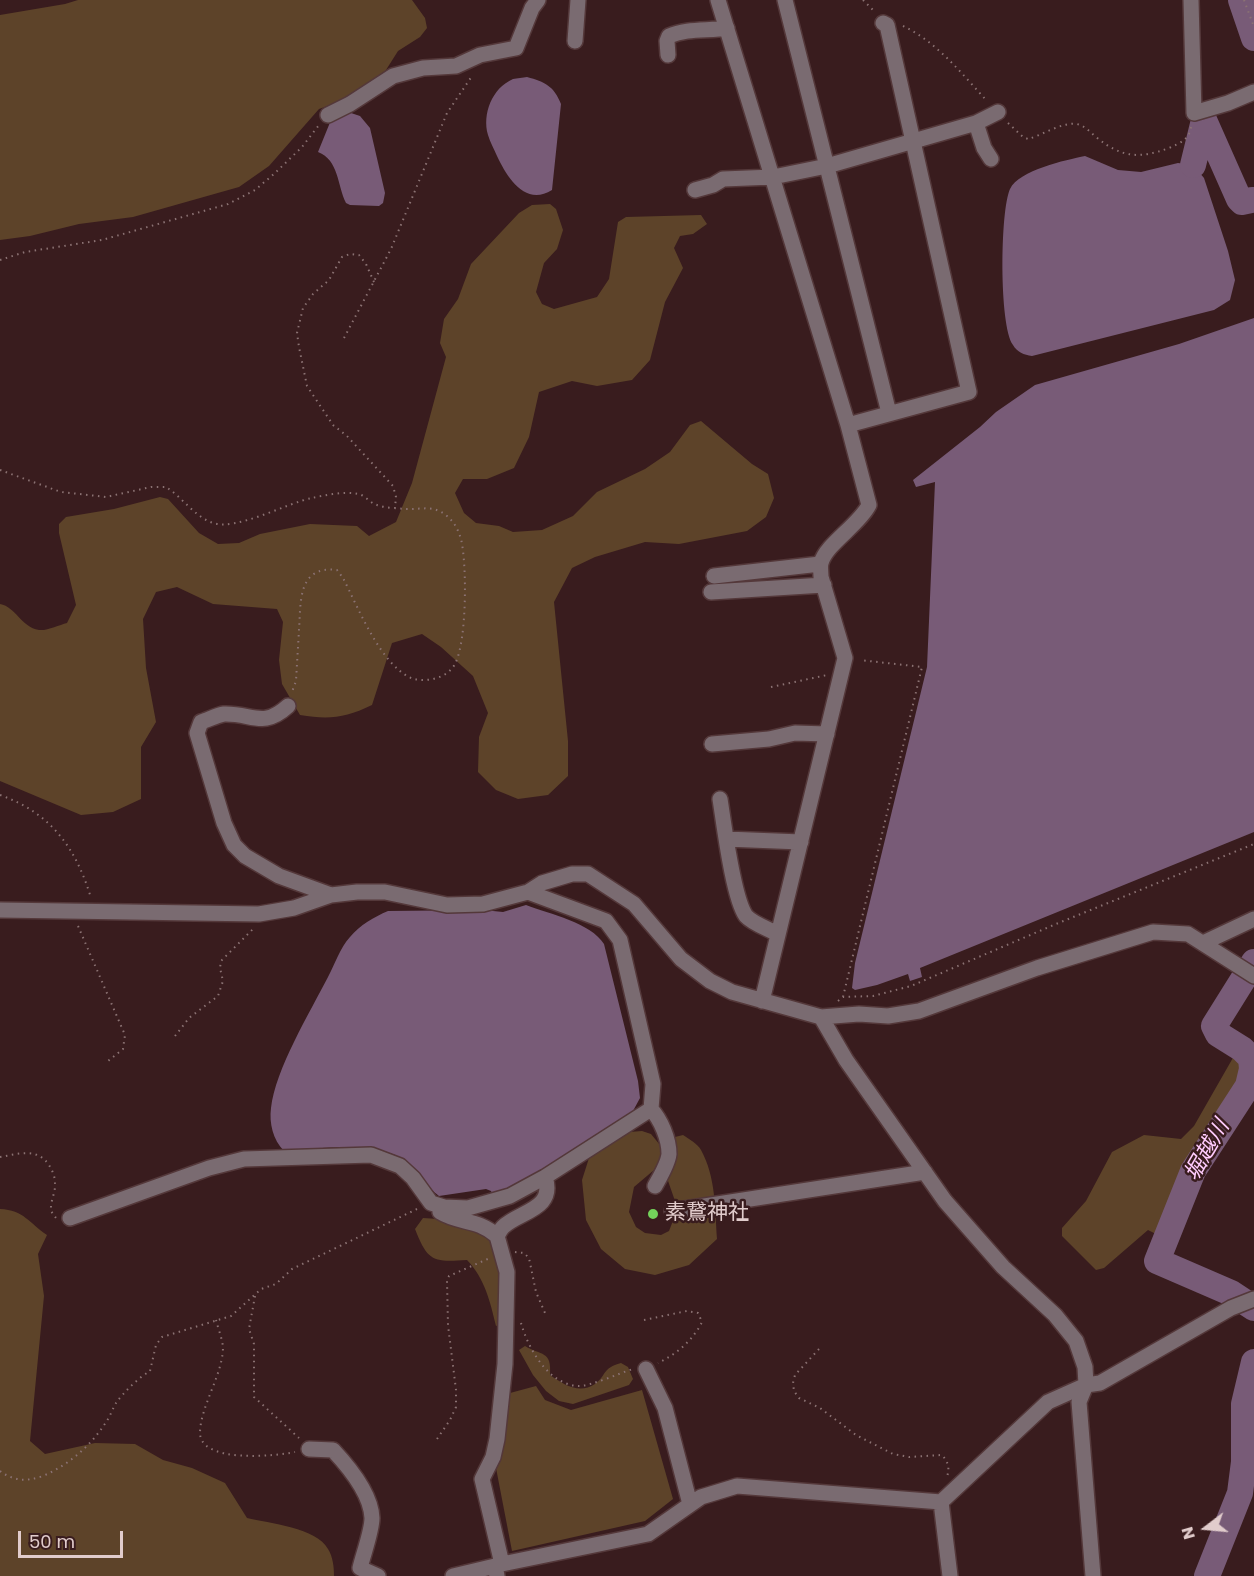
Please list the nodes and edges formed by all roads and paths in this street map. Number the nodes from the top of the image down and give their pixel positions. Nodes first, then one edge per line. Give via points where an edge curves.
1 (538, 0) edge
2 (578, 0) edge
3 (718, 0) edge
4 (785, 0) edge
5 (863, 0) edge
6 (1191, 0) edge
7 (1244, 0) edge
8 (885, 20) junction
9 (1254, 27) edge
10 (727, 28) junction
11 (575, 41) dead end
12 (668, 55) dead end
13 (477, 72) dead end
14 (1254, 92) edge
15 (998, 112) junction
16 (1194, 112) junction
17 (328, 115) joint
18 (976, 123) junction
19 (914, 142) junction
20 (991, 159) dead end
21 (827, 166) junction
22 (773, 177) junction
23 (695, 190) dead end
24 (0, 260) edge
25 (374, 282) junction
26 (344, 338) dead end
27 (890, 413) junction
28 (848, 425) junction
29 (0, 470) edge
30 (395, 507) junction
31 (820, 564) junction
32 (714, 576) dead end
33 (824, 585) junction
34 (711, 592) dead end
35 (843, 665) junction
36 (771, 687) dead end
37 (288, 706) joint
38 (827, 734) junction
39 (712, 744) dead end
40 (0, 795) edge
41 (720, 799) dead end
42 (726, 839) junction
43 (801, 842) junction
44 (1254, 844) edge
45 (528, 892) junction
46 (331, 895) junction
47 (0, 910) edge
48 (84, 911) junction
49 (259, 914) junction
50 (1254, 919) edge
51 (778, 934) junction
52 (1203, 943) junction
53 (1254, 976) edge
54 (843, 996) junction
55 (762, 1001) junction
56 (821, 1017) junction
57 (176, 1036) dead end
58 (108, 1061) dead end
59 (651, 1109) junction
60 (0, 1157) edge
61 (925, 1172) junction
62 (545, 1177) junction
63 (655, 1186) dead end
64 (431, 1203) junction
65 (672, 1211) dead end
66 (70, 1218) joint
67 (497, 1236) junction
68 (503, 1254) junction
69 (255, 1296) junction
70 (1254, 1299) edge
71 (545, 1313) dead end
72 (216, 1320) junction
73 (520, 1320) dead end
74 (644, 1320) dead end
75 (819, 1349) dead end
76 (646, 1369) junction
77 (1086, 1385) junction
78 (437, 1439) dead end
79 (309, 1449) junction
80 (0, 1471) edge
81 (941, 1502) junction
82 (690, 1504) junction
83 (498, 1569) edge
84 (378, 1576) edge
85 (453, 1576) edge
86 (950, 1576) edge
87 (1093, 1576) edge

1 - 17 street via 516,48 480,55 456,66 423,68 393,76
2 - 11 street
3 - 10 street
4 - 21 street
5 - 8 path
6 - 16 street
7 - 9 path
8 - 15 path via 922,36
8 - 19 street
10 - 12 street via 669,36
10 - 22 street
13 - 25 path via 447,113
14 - 16 street
15 - 16 path via 1028,139 1077,124 1127,156 1144,156 1182,142 1190,135
15 - 18 street
17 - 24 path via 274,174 255,190 228,204 102,240 25,252
18 - 19 street
18 - 20 street
19 - 21 street
19 - 27 street via 969,392
21 - 22 street
21 - 27 street
22 - 23 street via 723,179
22 - 28 street
25 - 26 path
25 - 30 path via 359,255 342,257 329,280 303,308 298,347 307,386 333,425 393,486
27 - 28 street
28 - 31 street via 869,505
29 - 30 path via 61,492 106,497 166,487 204,518 223,525 336,494 358,494 377,505
30 - 37 path via 424,506 444,514 455,524 461,539 465,581 461,640 455,665 447,673 422,681 396,668 376,641 343,578 337,570 327,569 315,573 300,594 296,681
31 - 32 street
31 - 33 street
33 - 34 street
33 - 35 street
35 - 36 path
35 - 38 street
35 - 54 path via 922,667
37 - 46 street via 267,719 222,714 201,722 197,733 234,845 279,876
38 - 39 street via 795,732 769,739
38 - 43 street
40 - 48 path via 39,815 71,849 91,898
41 - 42 street
42 - 43 street
42 - 51 street via 740,904 747,918
43 - 51 street
44 - 54 path via 911,986 873,996
45 - 46 street via 483,904 447,905 385,892
45 - 55 street via 542,883 572,874 588,874 634,904 681,959 710,981
45 - 59 street via 606,921 620,940 653,1084
46 - 49 street via 294,908
47 - 48 street
48 - 49 street
48 - 58 path via 80,934 125,1035 123,1049
49 - 57 path via 258,924 221,961 223,981 218,996 189,1018
50 - 52 street
51 - 55 street
52 - 53 street
52 - 56 street via 1188,934 1153,932 1036,968 919,1011 888,1016
54 - 56 path
55 - 56 street
56 - 61 street
59 - 62 street
59 - 63 street via 661,1123 669,1156
60 - 66 path via 35,1153 45,1160 56,1184 51,1211 62,1220
61 - 65 street
61 - 77 street via 1003,1267 1055,1315 1076,1341
62 - 64 street via 485,1204 453,1208
62 - 67 street via 548,1186 543,1200 503,1227
64 - 66 street via 400,1166 371,1155 244,1159
64 - 67 street via 441,1214 480,1224
64 - 69 path via 292,1269
67 - 68 street
68 - 71 path via 518,1251 529,1258
68 - 78 path via 449,1275 448,1325 456,1407
68 - 83 street via 507,1272 504,1392 493,1457 482,1479
69 - 72 path via 231,1316
69 - 79 path via 249,1329 254,1344 254,1397
70 - 77 street via 1221,1313 1100,1383
72 - 79 path via 223,1347 202,1421 202,1441 225,1454 243,1457
72 - 80 path via 162,1337 150,1371 117,1402 108,1420 70,1462 37,1478 20,1481
73 - 76 path via 537,1359 570,1384 580,1386
74 - 76 path via 687,1311 698,1313 702,1322 696,1334 666,1360
75 - 81 path via 795,1375 794,1391 799,1398 893,1454 942,1455 949,1468
76 - 82 street via 665,1408
77 - 81 street via 1048,1402
77 - 87 street via 1078,1402
79 - 84 street via 333,1450 355,1474 372,1519 360,1568
81 - 82 street via 737,1486
81 - 86 street
82 - 83 street via 648,1534
83 - 85 street

